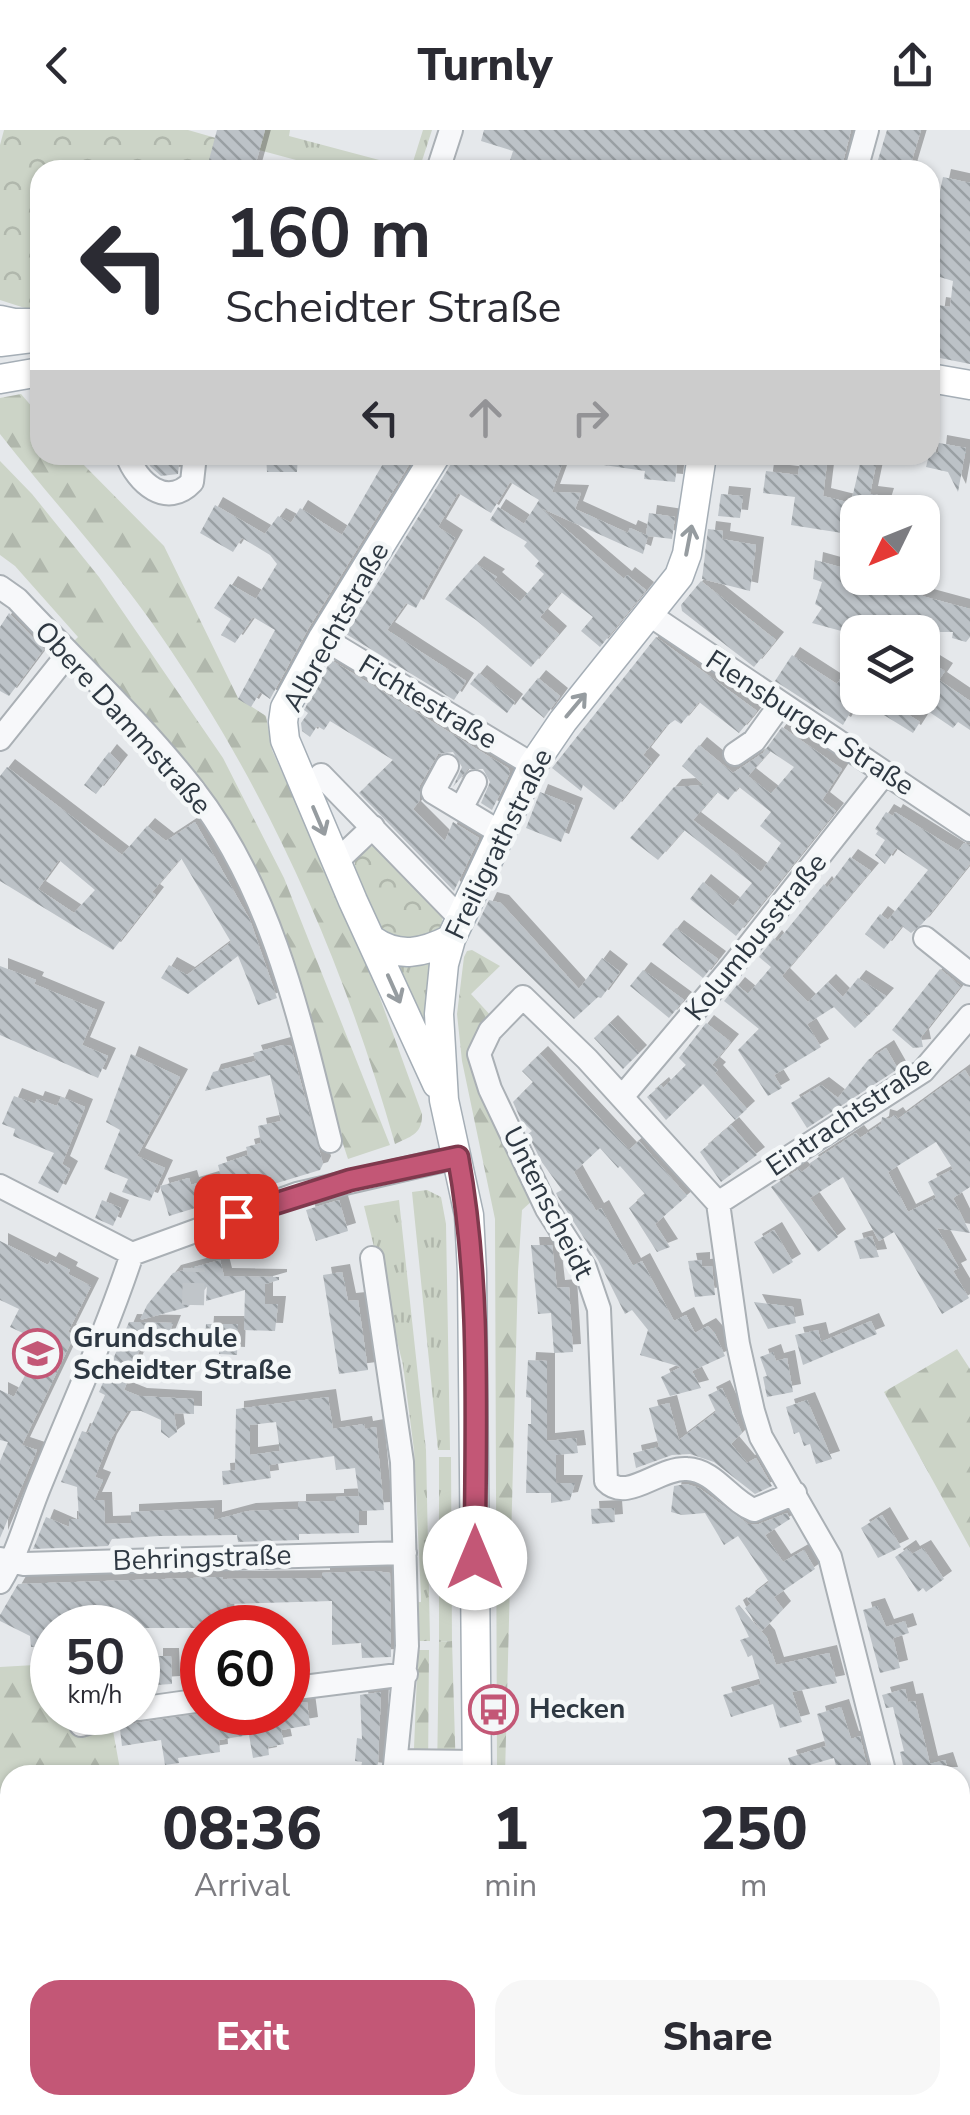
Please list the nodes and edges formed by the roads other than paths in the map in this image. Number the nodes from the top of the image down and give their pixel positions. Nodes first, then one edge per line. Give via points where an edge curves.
1 (451, 130) edge
2 (868, 130) edge
3 (441, 160) edge
4 (859, 160) edge
5 (0, 320) edge
6 (30, 323) edge
7 (30, 338) edge
8 (0, 342) edge
9 (30, 374) edge
10 (0, 379) edge
11 (940, 380) edge
12 (970, 386) edge
13 (133, 465) edge
14 (194, 465) edge
15 (430, 465) edge
16 (700, 465) edge
17 (0, 586) edge
18 (650, 616) junction
19 (323, 638) junction
20 (68, 654) junction
21 (780, 705) junction
22 (0, 739) edge
23 (735, 754) dead end
24 (533, 764) junction
25 (446, 766) dead end
26 (885, 773) junction
27 (322, 775) dead end
28 (475, 782) dead end
29 (461, 808) junction
30 (373, 827) junction
31 (970, 830) edge
32 (501, 833) junction
33 (424, 846) dead end
34 (336, 862) junction
35 (407, 863) junction
36 (455, 929) junction
37 (925, 938) dead end
38 (372, 940) junction
39 (970, 974) edge
40 (966, 1031) edge
41 (622, 1097) junction
42 (444, 1100) junction
43 (330, 1141) dead end
44 (458, 1157) junction
45 (0, 1186) edge
46 (718, 1203) junction
47 (132, 1254) junction
48 (372, 1258) dead end
49 (795, 1494) junction
50 (405, 1553) junction
51 (6, 1561) edge
52 (0, 1582) edge
53 (406, 1674) junction
54 (310, 1686) edge
55 (395, 1765) edge
56 (476, 1765) edge
57 (882, 1765) edge

1 - 3 street
2 - 4 street
5 - 6 main road
7 - 8 main road
9 - 10 main road
11 - 12 main road
13 - 14 street via 143,481 170,494 192,482
15 - 19 main road, Albrechtstraße
18 -> 16 main road, Freiligrathstraße via 680,576
17 - 20 street, Obere Dammstraße
18 - 21 street, Flensburger Straße
24 -> 18 main road, Freiligrathstraße
19 - 24 street, Fichtestraße
19 -> 34 main road, Albrechtstraße via 283,722
20 - 22 street
20 - 43 street, Obere Dammstraße via 194,790 245,874 298,1010
21 - 23 street
21 - 26 street, Flensburger Straße
24 - 32 main road, Freiligrathstraße
25 - 29 street via 433,792
26 - 31 street, Flensburger Straße
26 - 41 street, Kolumbusstraße
27 - 30 street
28 - 29 street
29 - 32 street
30 - 34 street
30 - 35 street
32 - 36 main road, Freiligrathstraße
33 - 35 street
34 - 38 main road, Albrechtstraße
35 - 36 street
36 - 38 main road via 426,951 412,953
36 - 42 main road, Freiligrathstraße via 439,1014
37 - 39 street
38 -> 42 main road, Albrechtstraße
40 - 46 street, Eintrachtstraße via 912,1079
41 - 46 street
41 - 49 street, Untenscheidt via 523,996 490,1030 479,1054 599,1309 606,1481 612,1488 635,1487 688,1468 754,1510
42 - 44 main road
44 - 47 street via 284,1198
44 - 56 main road via 472,1272
45 - 47 street
46 - 49 street via 753,1412
47 - 51 street via 107,1330
48 - 50 street via 397,1411
49 - 57 street via 830,1557
50 - 51 street, Behringstraße
50 - 53 street
51 - 52 street
53 - 54 street
53 - 55 street

